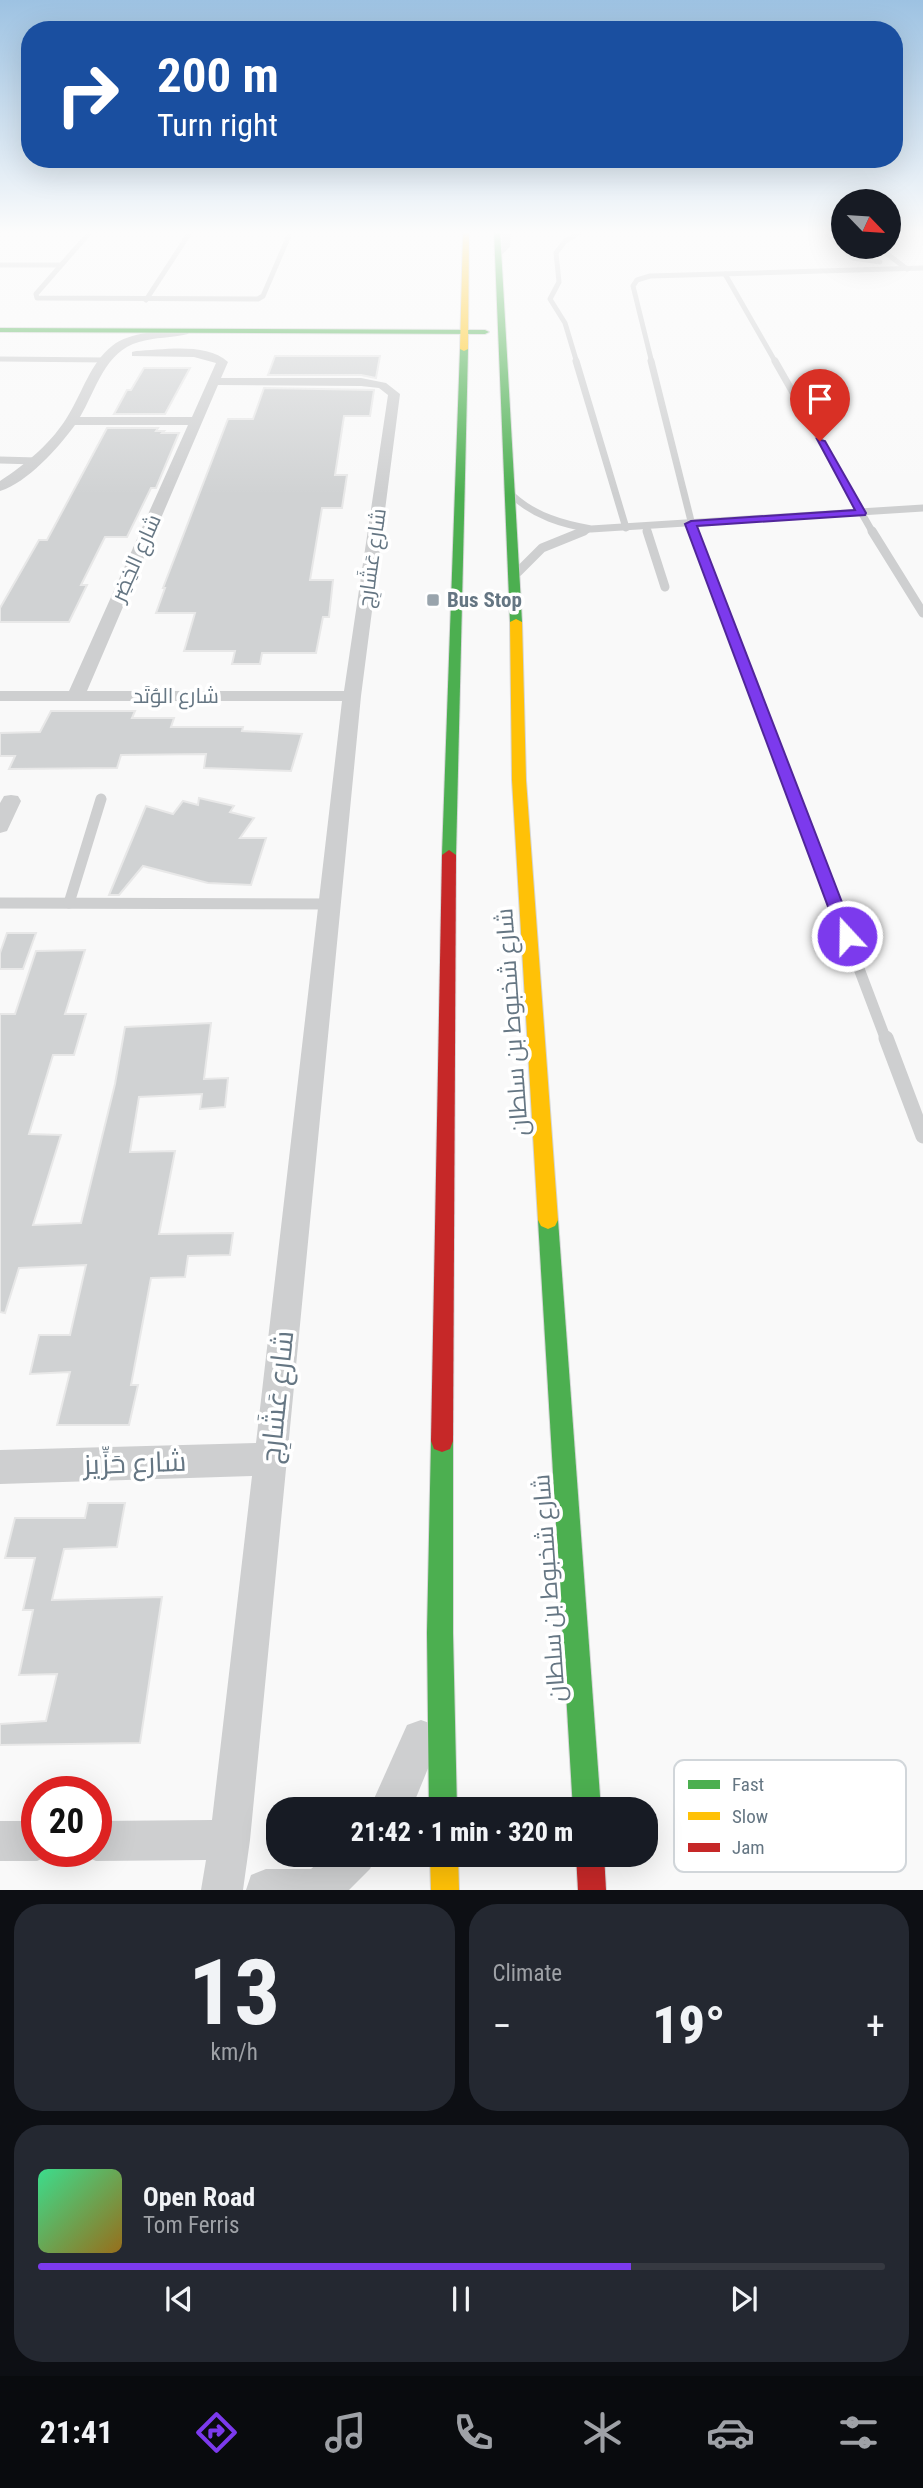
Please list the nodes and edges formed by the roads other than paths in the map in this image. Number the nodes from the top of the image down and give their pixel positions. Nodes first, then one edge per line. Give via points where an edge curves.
1 (411, 319) edge
2 (415, 319) edge
3 (416, 319) edge
4 (463, 319) edge
5 (482, 319) edge
6 (502, 319) edge
7 (563, 319) edge
8 (641, 319) edge
9 (751, 319) edge
10 (0, 321) edge
11 (463, 327) junction
12 (482, 328) junction
13 (502, 328) junction
14 (0, 330) edge
15 (330, 330) junction
16 (201, 331) junction
17 (483, 351) dead end
18 (136, 354) dead end
19 (0, 359) edge
20 (107, 360) junction
21 (462, 377) junction
22 (215, 381) junction
23 (72, 421) junction
24 (197, 421) junction
25 (0, 460) edge
26 (37, 461) junction
27 (0, 487) edge
28 (510, 493) junction
29 (923, 508) edge
30 (861, 513) junction
31 (691, 524) junction
32 (646, 527) junction
33 (626, 528) junction
34 (591, 529) junction
35 (514, 578) junction
36 (665, 587) dead end
37 (923, 613) edge
38 (0, 696) edge
39 (76, 696) junction
40 (352, 696) junction
41 (101, 799) dead end
42 (11, 801) dead end
43 (0, 826) edge
44 (0, 903) edge
45 (69, 903) junction
46 (331, 904) junction
47 (919, 1115) edge
48 (923, 1136) edge
49 (270, 1459) junction
50 (0, 1467) edge
51 (440, 1633) junction
52 (394, 1797) edge
53 (443, 1797) edge
54 (586, 1797) edge
55 (230, 1840) junction
56 (0, 1841) edge
57 (21, 1841) edge
58 (112, 1841) edge
59 (344, 1867) edge
60 (444, 1867) edge
61 (591, 1867) edge
62 (222, 1889) edge
63 (266, 1889) edge
64 (322, 1889) edge
65 (445, 1889) edge
66 (592, 1889) edge

1 - 10 main road
2 - 15 main road via 418,326 410,329
3 - 11 main road
4 - 11 main road
5 - 12 main road
6 - 13 main road, شارع شخبوط بن سلطان
7 - 33 lane
8 - 31 lane
9 - 30 lane
11 - 12 main road
11 - 15 main road
11 - 21 main road
12 - 13 main road
12 - 17 main road
13 - 28 main road, شارع شخبوط بن سلطان via 499,425
14 - 16 main road
15 - 16 main road
15 - 21 main road via 402,336 444,352
16 - 20 street via 136,339 117,347
18 - 22 street via 212,355 222,362
19 - 20 lane
20 - 23 street
21 - 51 main road via 450,778
22 - 24 street, شارع الخِضِر
22 - 40 street, شارع عَشَارِج via 361,382 382,385 394,394
23 - 24 street
23 - 26 street
24 - 39 street, شارع الخِضِر
25 - 26 lane
26 - 27 street
28 - 34 lane via 535,513
28 - 35 main road, شارع شخبوط بن سلطان
29 - 30 lane
30 - 31 lane
30 - 37 lane
31 - 32 lane
31 - 47 lane
32 - 33 lane
32 - 36 lane
33 - 34 lane
34 - 35 lane via 541,548
35 - 54 main road, شارع شخبوط بن سلطان via 519,780
38 - 39 street, شارع الوُتَد
39 - 40 street, شارع الوُتَد
40 - 46 street, شارع عَشَارِج
41 - 45 lane
42 - 43 street
44 - 45 lane
45 - 46 lane
46 - 49 street, شارع عَشَارِج
47 - 48 lane
49 - 50 street, شارع حَزِّيز
49 - 55 street, شارع عَشَارِج
51 - 52 street via 430,1711
51 - 53 main road
55 - 58 street
55 - 62 street, شارع عَشَارِج
56 - 57 street
59 - 64 street
60 - 65 main road
61 - 66 main road
63 - 64 street

